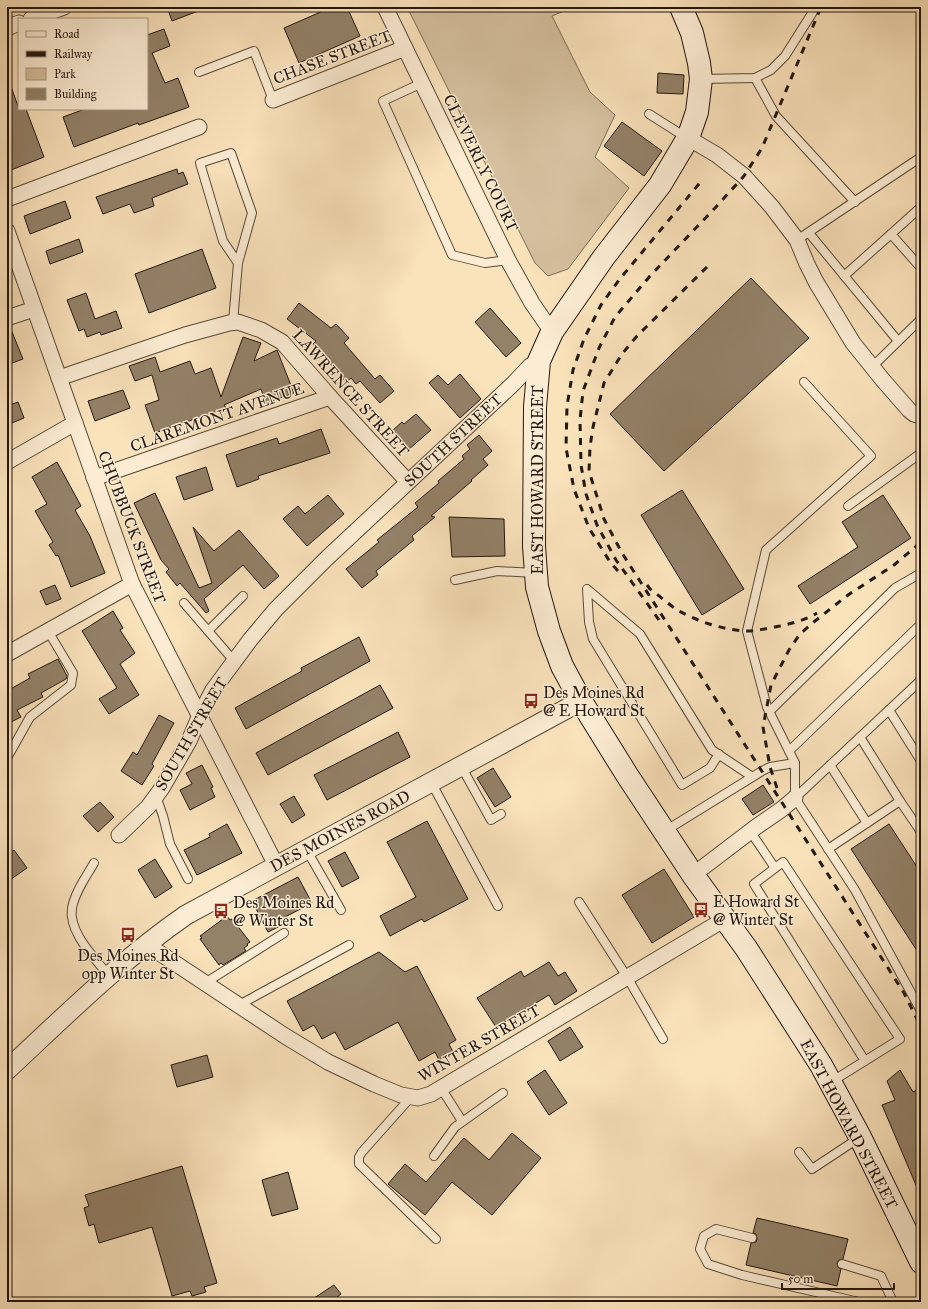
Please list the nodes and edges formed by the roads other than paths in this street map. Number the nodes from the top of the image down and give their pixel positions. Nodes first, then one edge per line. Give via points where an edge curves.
1 (64, 7) edge
2 (385, 7) edge
3 (681, 7) edge
4 (816, 7) edge
5 (34, 18) edge
6 (18, 24) edge
7 (7, 28) edge
8 (405, 48) junction
9 (199, 72) dead end
10 (755, 78) junction
11 (701, 80) junction
12 (422, 83) junction
13 (273, 100) joint
14 (649, 114) dead end
15 (199, 127) dead end
16 (688, 138) junction
17 (921, 157) edge
18 (7, 199) edge
19 (855, 202) junction
20 (921, 207) edge
21 (7, 231) edge
22 (891, 234) junction
23 (803, 237) junction
24 (508, 260) junction
25 (238, 263) junction
26 (921, 268) edge
27 (844, 276) junction
28 (34, 309) junction
29 (7, 318) edge
30 (921, 319) edge
31 (233, 322) junction
32 (552, 332) junction
33 (898, 341) junction
34 (539, 361) junction
35 (872, 367) junction
36 (59, 378) junction
37 (804, 382) dead end
38 (330, 397) junction
39 (921, 416) edge
40 (75, 423) junction
41 (921, 453) edge
42 (7, 462) edge
43 (94, 478) junction
44 (408, 482) junction
45 (848, 506) dead end
46 (536, 573) junction
47 (921, 573) edge
48 (455, 580) dead end
49 (132, 584) junction
50 (243, 596) dead end
51 (184, 603) dead end
52 (921, 624) edge
53 (48, 631) junction
54 (208, 631) junction
55 (7, 654) edge
56 (234, 661) junction
57 (921, 680) edge
58 (581, 701) junction
59 (889, 710) junction
60 (770, 712) junction
61 (200, 715) junction
62 (860, 737) junction
63 (789, 752) junction
64 (719, 754) junction
65 (7, 758) edge
66 (921, 761) edge
67 (795, 763) junction
68 (830, 765) junction
69 (461, 766) junction
70 (751, 776) junction
71 (431, 782) junction
72 (156, 796) junction
73 (795, 798) junction
74 (900, 801) junction
75 (501, 814) dead end
76 (867, 823) junction
77 (665, 831) junction
78 (750, 831) junction
79 (921, 832) edge
80 (118, 835) dead end
81 (306, 849) junction
82 (828, 849) junction
83 (94, 863) dead end
84 (276, 865) junction
85 (776, 868) junction
86 (693, 875) junction
87 (188, 879) dead end
88 (579, 902) dead end
89 (498, 906) dead end
90 (341, 910) dead end
91 (725, 920) junction
92 (284, 933) dead end
93 (146, 944) junction
94 (349, 946) dead end
95 (108, 975) junction
96 (627, 978) junction
97 (205, 983) junction
98 (239, 1005) junction
99 (921, 1011) edge
100 (663, 1039) dead end
101 (865, 1061) junction
102 (7, 1070) edge
103 (830, 1082) junction
104 (441, 1088) junction
105 (503, 1093) dead end
106 (411, 1097) junction
107 (462, 1121) junction
108 (860, 1137) junction
109 (799, 1152) dead end
110 (434, 1156) dead end
111 (752, 1238) dead end
112 (436, 1240) dead end
113 (921, 1262) edge
114 (842, 1264) dead end
115 (849, 1301) edge
116 (859, 1302) edge
117 (893, 1302) edge

1 - 5 street
2 - 8 street, CLEVERLY COURT
3 - 11 main road, SOUTH STREET via 692,33
4 - 10 lane via 785,56 771,70
6 - 7 street
8 - 12 street, CLEVERLY COURT
8 - 13 street, CHASE STREET
9 - 13 lane via 254,51
10 - 11 lane
10 - 19 lane via 776,116
11 - 16 main road, SOUTH STREET via 697,112
12 - 24 street, CLEVERLY COURT
12 - 24 lane via 383,101 452,254 485,263
14 - 16 lane
15 - 18 street
16 - 23 street via 717,155 744,176
16 - 32 main road, SOUTH STREET via 660,184 604,257
17 - 19 lane
19 - 23 lane
20 - 22 lane
21 - 28 street, CHUBBUCK STREET
22 - 26 lane
22 - 27 lane
23 - 27 lane
23 - 35 street via 807,264 816,282 853,343
24 - 32 street, CLEVERLY COURT
25 - 25 lane via 252,213 231,153 200,163 223,241
25 - 31 lane
27 - 33 lane
28 - 29 street
28 - 36 street, CHUBBUCK STREET
30 - 33 lane
31 - 36 street via 185,335
31 - 38 street, LAWRENCE STREET via 260,330 282,342
32 - 34 main road, SOUTH STREET
33 - 35 lane
34 - 44 street, SOUTH STREET via 530,366
34 - 46 main road, EAST HOWARD STREET via 535,407
35 - 39 street via 909,410
36 - 40 street, CHUBBUCK STREET
37 - 60 lane via 871,456 766,550 747,631
38 - 43 street, CLAREMONT AVENUE
38 - 44 street, LAWRENCE STREET
40 - 42 street
40 - 43 street, CHUBBUCK STREET
41 - 45 lane
43 - 49 street, CHUBBUCK STREET
44 - 56 street, SOUTH STREET via 300,585
46 - 48 lane via 497,571
46 - 58 main road, EAST HOWARD STREET via 537,587 549,631 562,666
47 - 60 lane via 895,588
49 - 53 street
49 - 61 street, CHUBBUCK STREET
50 - 54 lane
51 - 54 lane
52 - 63 lane
53 - 55 street
53 - 65 lane via 73,673 71,685 30,717
54 - 56 lane
56 - 61 street, SOUTH STREET via 213,690
57 - 59 lane
58 - 69 street, DES MOINES ROAD
58 - 77 main road, EAST HOWARD STREET
59 - 62 lane
59 - 66 lane
60 - 63 lane
61 - 72 street, SOUTH STREET via 180,758
61 - 84 street, CHUBBUCK STREET
62 - 68 lane
62 - 74 lane
63 - 67 lane
64 - 64 lane via 712,750 640,634 587,588 593,639 682,785 710,768
64 - 70 lane
67 - 70 lane via 770,767
67 - 73 lane
68 - 73 lane
68 - 76 lane
69 - 71 street, DES MOINES ROAD
69 - 75 lane via 491,820
70 - 77 lane
71 - 81 street, DES MOINES ROAD
71 - 89 lane
72 - 80 street, SOUTH STREET
72 - 87 lane via 170,844
73 - 78 street
73 - 82 lane
74 - 76 lane
74 - 79 lane
76 - 82 lane
77 - 86 main road, EAST HOWARD STREET
78 - 85 lane
78 - 86 street
81 - 84 street, DES MOINES ROAD
81 - 90 lane
82 - 99 lane via 855,890
83 - 95 lane via 76,897 72,921 78,935
84 - 93 street, DES MOINES ROAD via 186,915
85 - 101 lane via 754,884
85 - 101 lane via 784,862 900,1039
86 - 91 main road, EAST HOWARD STREET
88 - 96 lane
91 - 96 street, WINTER STREET
91 - 103 main road, EAST HOWARD STREET via 750,954
92 - 97 lane
93 - 95 street, DES MOINES ROAD
93 - 97 street, WINTER STREET
94 - 98 lane
95 - 102 street
96 - 100 lane
96 - 104 street, WINTER STREET
97 - 98 street, WINTER STREET
98 - 106 street, WINTER STREET via 328,1062 374,1084
101 - 103 lane
103 - 108 main road, EAST HOWARD STREET
104 - 106 street, WINTER STREET via 418,1098
104 - 107 lane
105 - 107 lane
106 - 112 lane via 362,1152 359,1164
107 - 110 lane
108 - 109 lane via 812,1169
108 - 113 main road, EAST HOWARD STREET
111 - 115 lane via 716,1229 704,1236 700,1249 708,1264 742,1275
114 - 117 lane via 881,1276
115 - 116 lane

